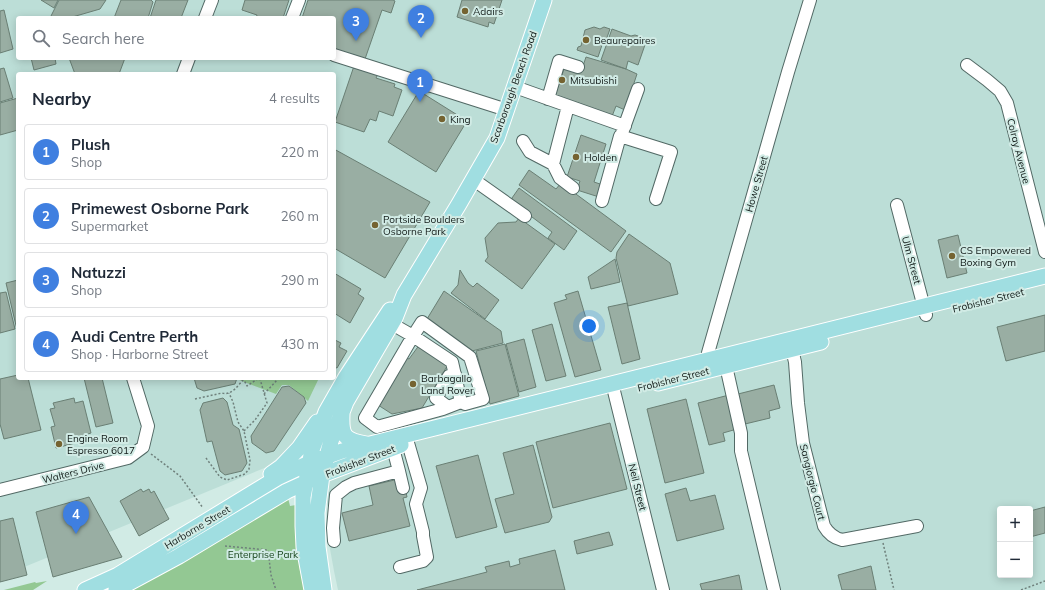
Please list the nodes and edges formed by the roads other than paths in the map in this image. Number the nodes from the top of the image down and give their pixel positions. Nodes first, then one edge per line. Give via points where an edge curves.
1 (212, 0) edge
2 (299, 0) edge
3 (544, 0) edge
4 (810, 0) edge
5 (209, 16) edge
6 (293, 16) edge
7 (336, 56) edge
8 (188, 60) edge
9 (967, 65) dead end
10 (578, 67) dead end
11 (184, 72) edge
12 (515, 87) junction
13 (638, 89) dead end
14 (548, 99) junction
15 (568, 106) junction
16 (507, 110) junction
17 (623, 131) junction
18 (523, 141) dead end
19 (553, 164) junction
20 (474, 180) junction
21 (573, 188) dead end
22 (656, 199) dead end
23 (602, 201) dead end
24 (897, 205) dead end
25 (526, 216) dead end
26 (1045, 252) edge
27 (1045, 276) edge
28 (1045, 286) edge
29 (404, 295) junction
30 (925, 311) junction
31 (392, 324) junction
32 (413, 336) junction
33 (791, 345) junction
34 (470, 356) junction
35 (452, 362) junction
36 (709, 365) junction
37 (726, 366) junction
38 (455, 374) junction
39 (134, 380) edge
40 (613, 388) junction
41 (455, 404) junction
42 (326, 412) junction
43 (342, 412) junction
44 (461, 421) junction
45 (408, 443) junction
46 (367, 444) junction
47 (393, 448) junction
48 (326, 457) junction
49 (309, 463) junction
50 (399, 471) junction
51 (322, 475) junction
52 (305, 482) junction
53 (403, 488) dead end
54 (0, 490) edge
55 (258, 490) junction
56 (917, 526) dead end
57 (334, 541) dead end
58 (400, 567) dead end
59 (124, 588) edge
60 (85, 590) edge
61 (312, 590) edge
62 (324, 590) edge
63 (663, 590) edge
64 (774, 590) edge

1 - 5 street
2 - 6 street
3 - 12 main road, Scarborough Beach Road
4 - 36 street, Howe Street via 708,353
7 - 16 street
8 - 11 street
9 - 26 street, Colray Avenue via 988,80 1000,92 1006,103
10 - 14 street via 559,61
12 - 14 street
12 - 16 main road, Scarborough Beach Road
13 - 17 street
14 - 15 street
15 - 17 street
15 - 19 street
16 - 20 main road, Scarborough Beach Road via 497,138
17 - 22 street via 671,152
17 - 23 street
18 - 19 street via 530,152
19 - 21 street via 560,178
20 - 25 street
20 - 29 main road, Scarborough Beach Road
24 - 30 street, Ulm Street
27 - 30 main road, Frobisher Street
28 - 30 main road, Frobisher Street
29 - 31 main road, Scarborough Beach Road
29 - 42 main road, Scarborough Beach Road via 388,312
30 - 33 main road, Frobisher Street
31 - 32 street
31 - 43 main road, Scarborough Beach Road
32 - 34 street via 422,322
32 - 35 street
32 - 41 street via 364,418 377,427 444,410
33 - 36 main road, Frobisher Street
33 - 37 main road, Frobisher Street
33 - 56 street, Sangiorgio Court via 796,362 803,443 827,531 836,539 842,540
34 - 35 street
34 - 41 street via 482,399
35 - 38 street
36 - 37 main road, Frobisher Street
36 - 40 main road, Frobisher Street
37 - 64 street via 741,433 741,451
38 - 41 street
38 - 41 street via 449,376 436,398
39 - 54 street, Walters Drive via 148,426 143,447 128,458
40 - 44 main road, Frobisher Street
40 - 45 main road, Frobisher Street
40 - 63 street, Neil Street
41 - 44 street
42 - 49 main road, Scarborough Beach Road
42 - 55 main road via 299,448 281,467 264,479
43 - 46 main road via 342,426 346,437 351,442
43 - 48 main road, Scarborough Beach Road
44 - 46 main road, Frobisher Street
45 - 47 main road, Frobisher Street
45 - 58 street via 420,488 416,504 427,557 423,561
46 - 48 main road, Frobisher Street
47 - 50 street
47 - 51 main road, Frobisher Street
48 - 49 main road, Frobisher Street
48 - 51 main road, Scarborough Beach Road
49 - 52 main road, Scarborough Beach Road
49 - 55 main road, Harborne Street
50 - 53 street
50 - 57 street via 354,483 336,495
51 - 52 main road, Frobisher Street
51 - 62 main road, Scarborough Beach Road via 317,513 318,547
52 - 59 main road, Harborne Street
52 - 61 main road, Scarborough Beach Road via 304,547
55 - 60 main road, Harborne Street via 118,575

